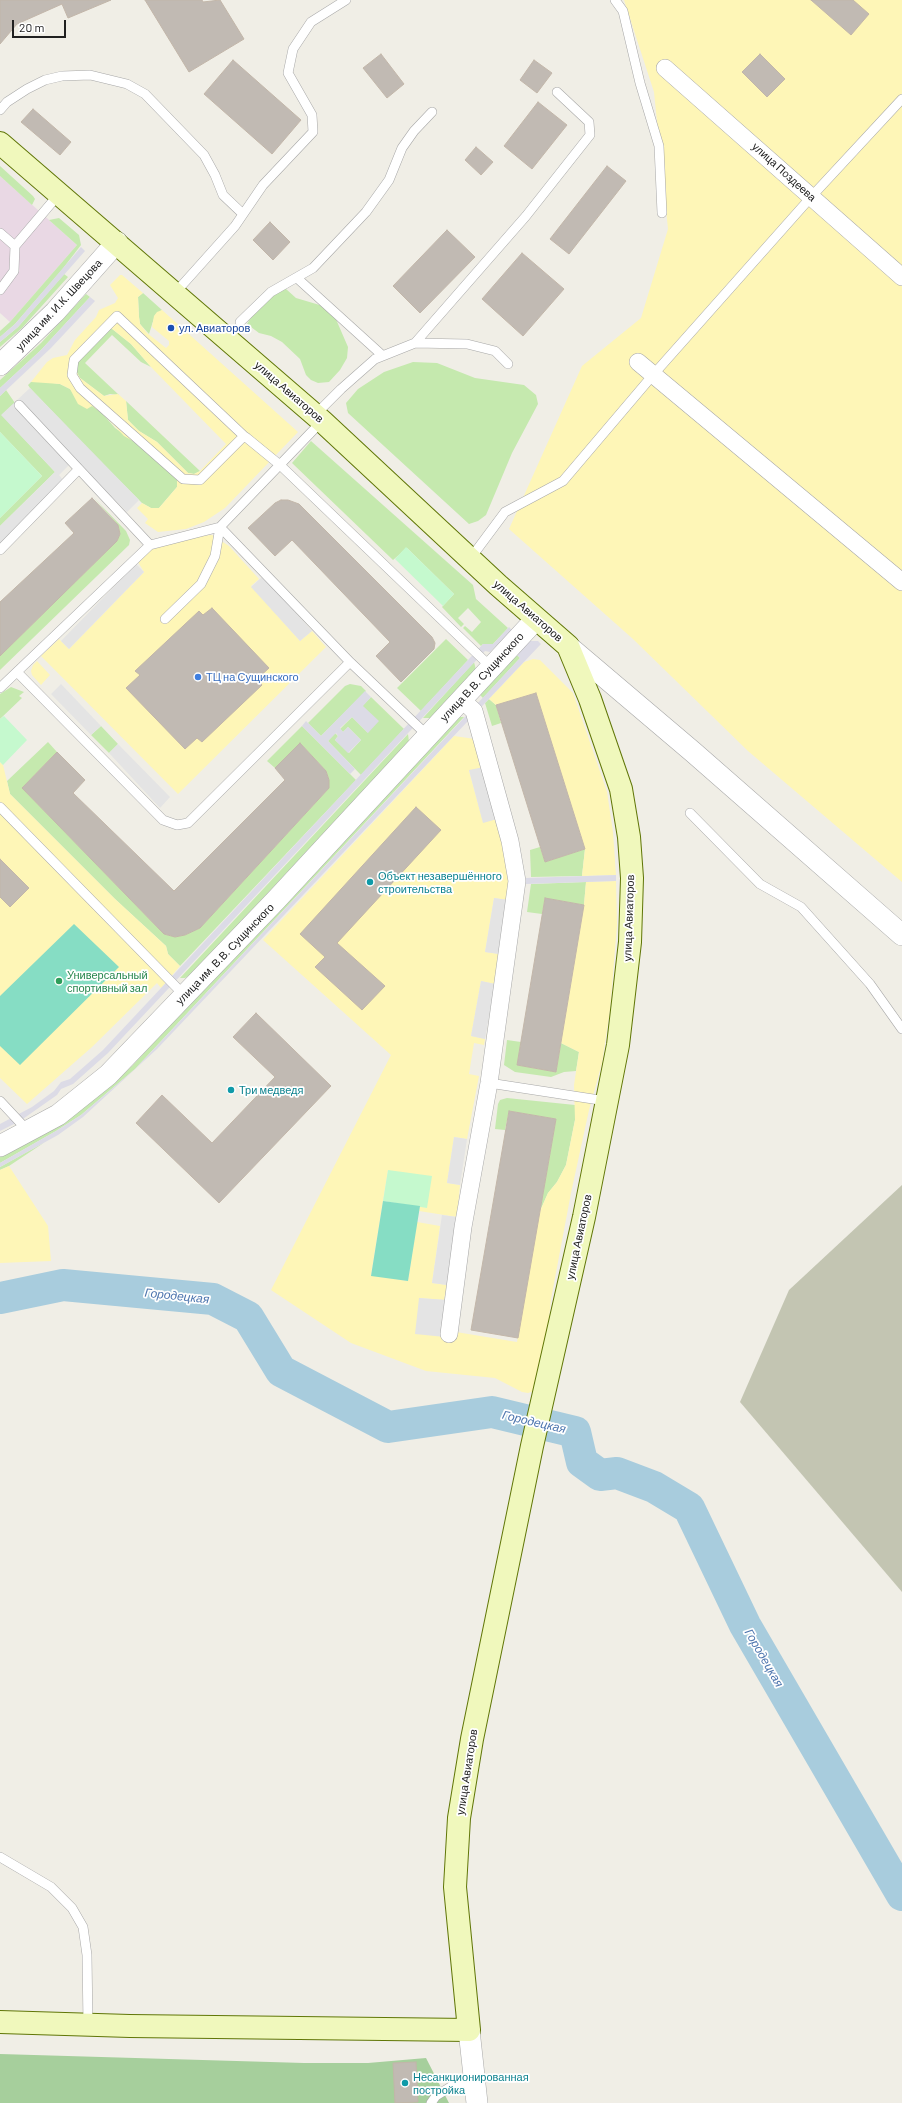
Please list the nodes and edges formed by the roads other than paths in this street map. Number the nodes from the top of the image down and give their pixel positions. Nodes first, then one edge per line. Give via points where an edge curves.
1 (346, 0) edge
2 (615, 0) edge
3 (665, 68) dead end
4 (557, 92) dead end
5 (902, 99) edge
6 (0, 110) edge
7 (432, 112) dead end
8 (0, 143) edge
9 (59, 194) junction
10 (812, 196) junction
11 (662, 213) dead end
12 (243, 214) junction
13 (0, 232) edge
14 (117, 242) junction
15 (15, 246) junction
16 (902, 277) edge
17 (297, 278) junction
18 (0, 290) edge
19 (175, 293) junction
20 (240, 322) dead end
21 (415, 343) junction
22 (383, 356) junction
23 (638, 362) dead end
24 (508, 364) dead end
25 (0, 365) edge
26 (653, 375) junction
27 (19, 405) dead end
28 (319, 418) junction
29 (244, 436) junction
30 (280, 465) junction
31 (79, 469) junction
32 (220, 527) junction
33 (150, 545) junction
34 (0, 550) edge
35 (470, 559) junction
36 (902, 582) edge
37 (165, 619) dead end
38 (536, 619) junction
39 (568, 646) junction
40 (350, 662) junction
41 (491, 667) junction
42 (16, 672) junction
43 (0, 688) edge
44 (461, 699) junction
45 (427, 734) junction
46 (0, 807) edge
47 (690, 813) dead end
48 (902, 935) edge
49 (185, 996) junction
50 (902, 1029) edge
51 (489, 1083) junction
52 (0, 1101) edge
53 (606, 1102) junction
54 (29, 1132) junction
55 (0, 1146) edge
56 (450, 1334) dead end
57 (0, 1856) edge
58 (0, 2022) edge
59 (88, 2024) junction
60 (469, 2030) junction
61 (474, 2080) junction
62 (431, 2103) edge
63 (477, 2103) edge

1 - 12 lane via 311,22 293,49 288,73 312,115 313,132 263,185
2 - 11 lane via 624,11 640,83 659,146
3 - 10 street, улица Поздеева
4 - 21 lane via 589,122 590,135 526,216
5 - 10 lane
6 - 12 lane via 26,89 45,80 62,76 90,75 128,84 145,94 204,155 224,196
7 - 17 lane via 402,148 389,180 366,212 313,268
8 - 9 main road, улица Авиаторов
9 - 14 main road, улица Авиаторов
9 - 15 lane
10 - 16 street, улица Поздеева
10 - 26 lane
12 - 19 lane
13 - 15 lane
14 - 19 main road, улица Авиаторов
14 - 25 street, улица им. И.К. Швецова via 55,312
15 - 18 lane via 14,272
17 - 20 lane via 271,292
17 - 22 lane
19 - 28 main road, улица Авиаторов
21 - 22 lane
21 - 24 lane via 467,344 495,351
22 - 28 lane via 375,359 347,384
23 - 26 street
26 - 35 lane via 563,481 504,512
26 - 36 street
27 - 31 lane
28 - 30 lane
28 - 35 main road, улица Авиаторов
29 - 29 lane via 200,480 183,479 80,388 72,375 74,360 117,316
29 - 30 lane
30 - 32 lane
30 - 41 lane
31 - 33 lane
31 - 34 lane
32 - 33 lane
32 - 37 lane via 216,556 201,584
32 - 40 lane
33 - 42 lane
35 - 38 main road, улица Авиаторов
38 - 39 main road, улица Авиаторов
38 - 41 street, улица В.В. Сущинского
39 - 48 street
39 - 53 main road, улица Авиаторов via 590,699 621,789 629,837 632,878 630,942 618,1045
40 - 42 lane via 188,822 177,825 164,820
40 - 45 lane
41 - 44 street, улица В.В. Сущинского
42 - 43 lane
44 - 45 street, улица В.В. Сущинского
44 - 51 street via 474,711 510,841 517,881
45 - 49 street, улица им. В.В. Сущинского
46 - 49 lane
47 - 50 lane via 760,884 801,907 870,984
49 - 54 street, улица им. В.В. Сущинского via 91,1090 58,1115
51 - 53 lane
51 - 56 street via 464,1227
52 - 54 lane
53 - 60 main road, улица Авиаторов via 584,1217 532,1446 472,1739 459,1818 455,1887
54 - 55 street, улица им. В.В. Сущинского
57 - 59 lane via 51,1887 72,1908 83,1927 87,1955
58 - 59 main road
59 - 60 main road
60 - 61 street, улица Авиаторов
61 - 62 lane via 452,2086 436,2096
61 - 63 street, улица Авиаторов

